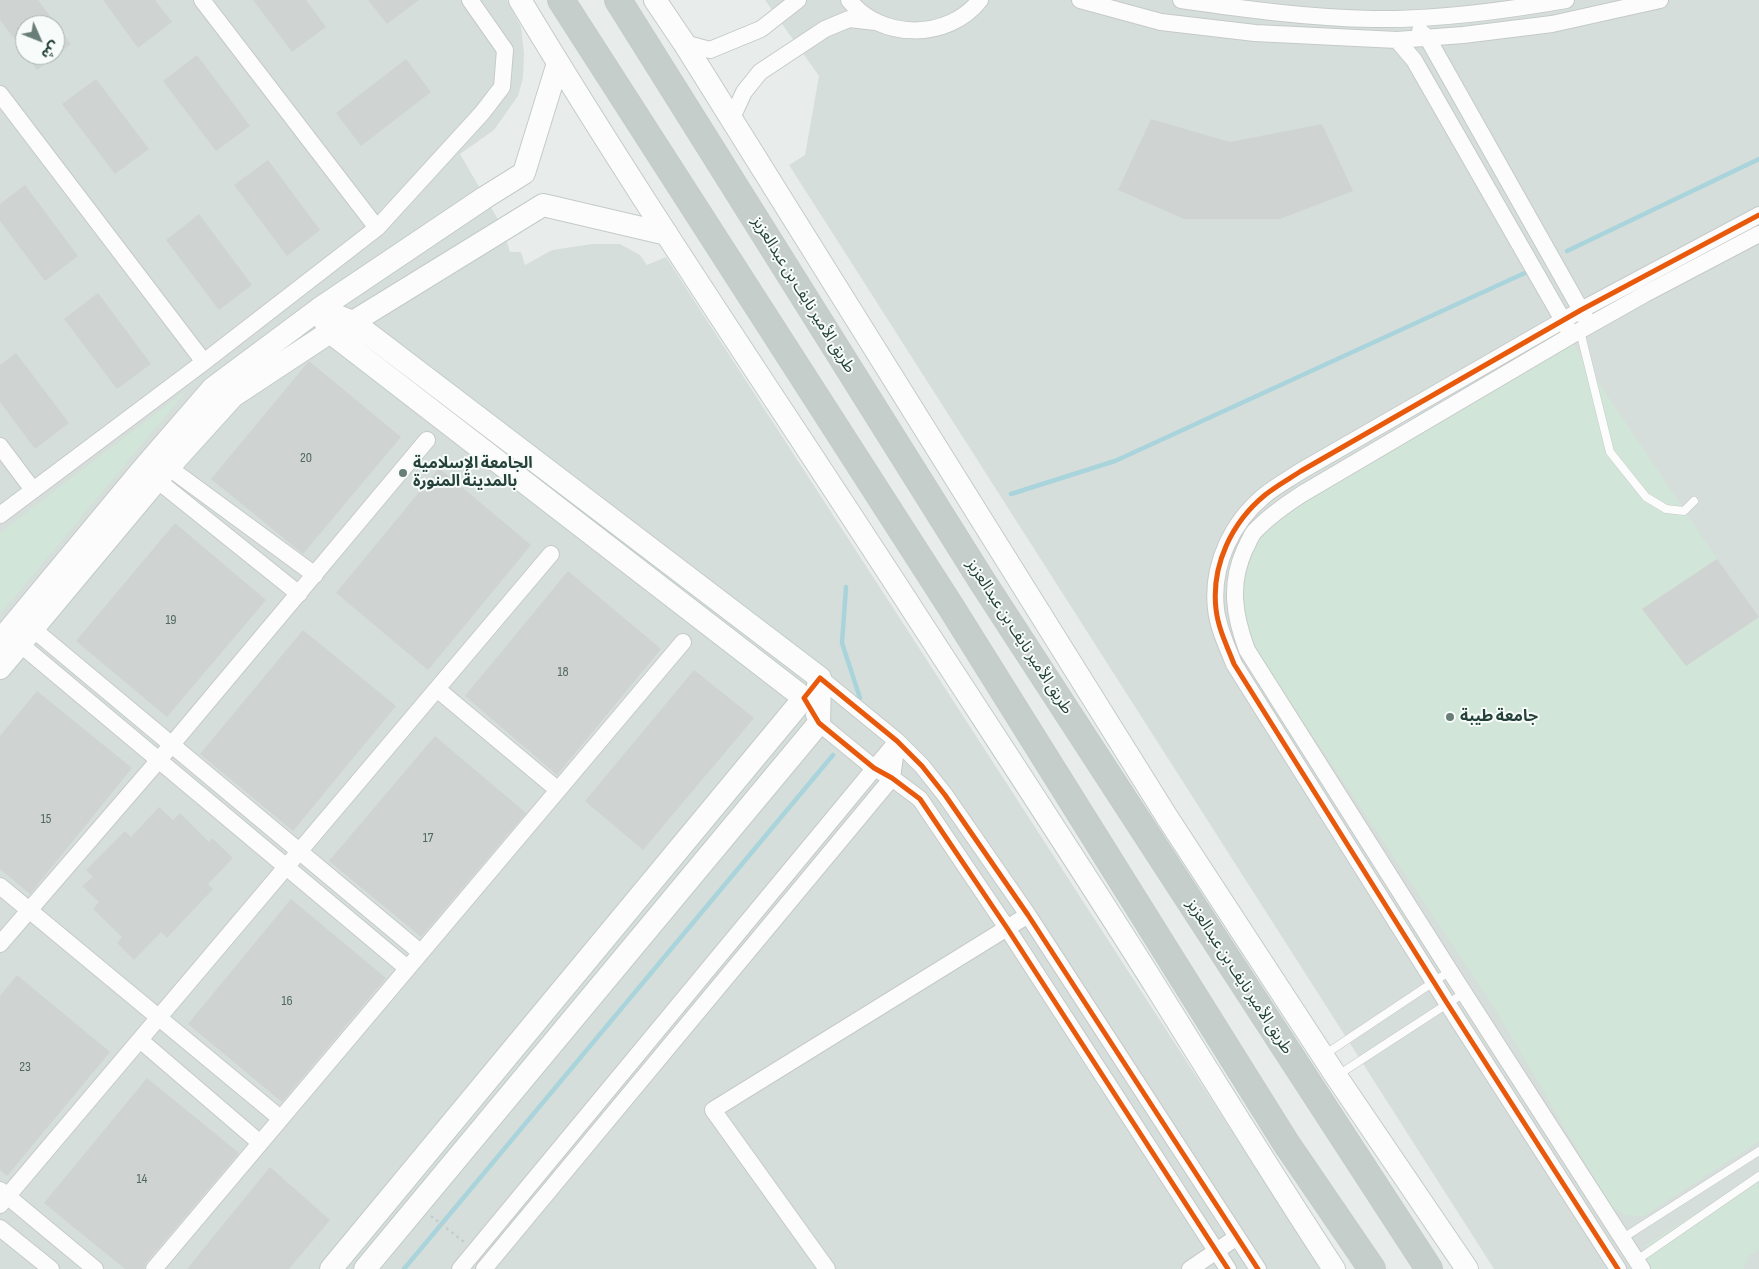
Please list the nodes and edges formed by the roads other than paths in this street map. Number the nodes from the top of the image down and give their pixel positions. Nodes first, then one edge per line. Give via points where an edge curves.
1 (202, 0) edge
2 (470, 0) edge
3 (520, 0) edge
4 (561, 0) edge
5 (618, 0) edge
6 (655, 0) edge
7 (798, 0) edge
8 (849, 0) edge
9 (980, 0) edge
10 (1080, 0) edge
11 (1180, 0) edge
12 (1566, 0) edge
13 (1660, 0) edge
14 (876, 22) junction
15 (1402, 29) junction
16 (1427, 37) junction
17 (684, 42) junction
18 (558, 64) junction
19 (0, 94) edge
20 (731, 120) junction
21 (524, 174) junction
22 (543, 205) junction
23 (1759, 215) edge
24 (377, 228) junction
25 (668, 234) junction
26 (1759, 234) edge
27 (320, 309) junction
28 (1581, 310) junction
29 (1563, 321) junction
30 (353, 322) junction
31 (1581, 331) junction
32 (330, 332) junction
33 (204, 362) junction
34 (427, 440) dead end
35 (0, 446) edge
36 (163, 473) junction
37 (33, 490) junction
38 (1694, 501) dead end
39 (0, 515) edge
40 (550, 554) dead end
41 (315, 575) junction
42 (299, 594) junction
43 (18, 638) edge
44 (683, 642) dead end
45 (0, 668) edge
46 (820, 678) junction
47 (437, 689) junction
48 (804, 698) junction
49 (819, 723) junction
50 (897, 742) junction
51 (172, 744) junction
52 (158, 761) junction
53 (874, 768) junction
54 (892, 778) junction
55 (558, 790) junction
56 (298, 851) junction
57 (285, 867) junction
58 (0, 886) edge
59 (29, 910) junction
60 (1028, 915) junction
61 (1007, 928) junction
62 (4, 932) edge
63 (420, 952) junction
64 (407, 968) junction
65 (1450, 971) junction
66 (1434, 983) junction
67 (1155, 986) junction
68 (1464, 993) junction
69 (1447, 1003) junction
70 (158, 1018) junction
71 (140, 1040) junction
72 (1323, 1056) junction
73 (1336, 1076) junction
74 (280, 1118) junction
75 (260, 1142) junction
76 (1286, 1143) junction
77 (1759, 1151) edge
78 (1759, 1176) edge
79 (2, 1197) edge
80 (0, 1228) edge
81 (1237, 1237) junction
82 (1623, 1238) junction
83 (1216, 1252) junction
84 (1639, 1265) edge
85 (51, 1269) edge
86 (95, 1269) edge
87 (154, 1269) edge
88 (332, 1269) edge
89 (365, 1269) edge
90 (460, 1269) edge
91 (484, 1269) edge
92 (827, 1269) edge
93 (1190, 1269) edge
94 (1228, 1269) edge
95 (1258, 1269) edge
96 (1334, 1269) edge
97 (1372, 1269) edge
98 (1429, 1269) edge
99 (1467, 1269) edge
100 (1618, 1269) edge

1 - 24 street
2 - 24 street via 505,50 502,86 482,113
3 - 18 main road
4 - 76 highway via 951,607
5 - 98 highway, طريق الأمير نايف بن عبدالعزيز via 982,581
6 - 17 main road
7 - 17 street via 761,29 710,50
8 - 14 street via 856,9
9 - 14 street via 953,22 929,30 903,31
10 - 15 street via 1161,22 1255,33
11 - 15 street via 1282,14 1374,19
12 - 15 street via 1443,16
13 - 16 street via 1552,24
14 - 20 street via 849,19 825,29 760,72 744,92
15 - 16 street
15 - 16 street
15 - 29 street via 1414,60
16 - 28 street
17 - 20 main road
18 - 21 main road
18 - 25 main road
19 - 33 street
20 - 72 main road via 1167,817
21 - 22 main road
21 - 27 main road
22 - 25 main road
22 - 30 main road
23 - 28 street
24 - 33 street
25 - 67 main road
26 - 31 street
27 - 30 main road
27 - 32 main road
27 - 43 main road via 213,388 142,470
28 - 29 street
28 - 31 street
29 - 31 street
29 - 66 street via 1300,471 1266,494 1240,521 1224,550 1216,574 1216,610 1234,664
30 - 32 main road
30 - 46 main road
31 - 38 lane via 1610,452 1646,497 1666,509 1684,511
31 - 65 street via 1302,494 1272,515 1253,534 1238,564 1235,595 1238,625 1247,650
32 - 36 main road via 233,396
32 - 48 main road
33 - 37 street
34 - 41 street
35 - 37 street
36 - 41 street
36 - 42 street
36 - 43 main road
37 - 39 street
40 - 47 street
41 - 42 street
42 - 51 street
43 - 45 main road
43 - 51 street
43 - 52 street
44 - 55 street
46 - 48 street
46 - 49 main road
46 - 50 street
47 - 55 street
47 - 56 street
48 - 49 street
48 - 88 main road
49 - 53 street
49 - 89 main road
50 - 53 street
50 - 54 street
50 - 60 street via 945,795
51 - 52 street
51 - 56 street
52 - 57 street
52 - 59 street
53 - 54 street
53 - 90 street
54 - 61 street via 920,799
54 - 91 street
55 - 63 street
56 - 57 street
56 - 63 street
57 - 64 street
57 - 70 street
58 - 59 street
59 - 62 street
59 - 70 street
60 - 61 street
60 - 81 street
61 - 83 street
61 - 92 street via 713,1110
63 - 64 street
64 - 74 street
65 - 66 lane
65 - 68 street
66 - 69 street
66 - 72 lane
67 - 76 main road
67 - 96 main road
68 - 69 lane
68 - 82 street
69 - 73 lane
69 - 100 street
70 - 71 street
70 - 74 street
71 - 75 street
71 - 79 street
72 - 73 main road
73 - 99 main road
74 - 75 street
75 - 87 street
76 - 97 highway
77 - 82 lane
78 - 84 lane
79 - 86 street
80 - 85 street
81 - 83 street
81 - 95 street
82 - 84 street
83 - 93 street
83 - 94 street

